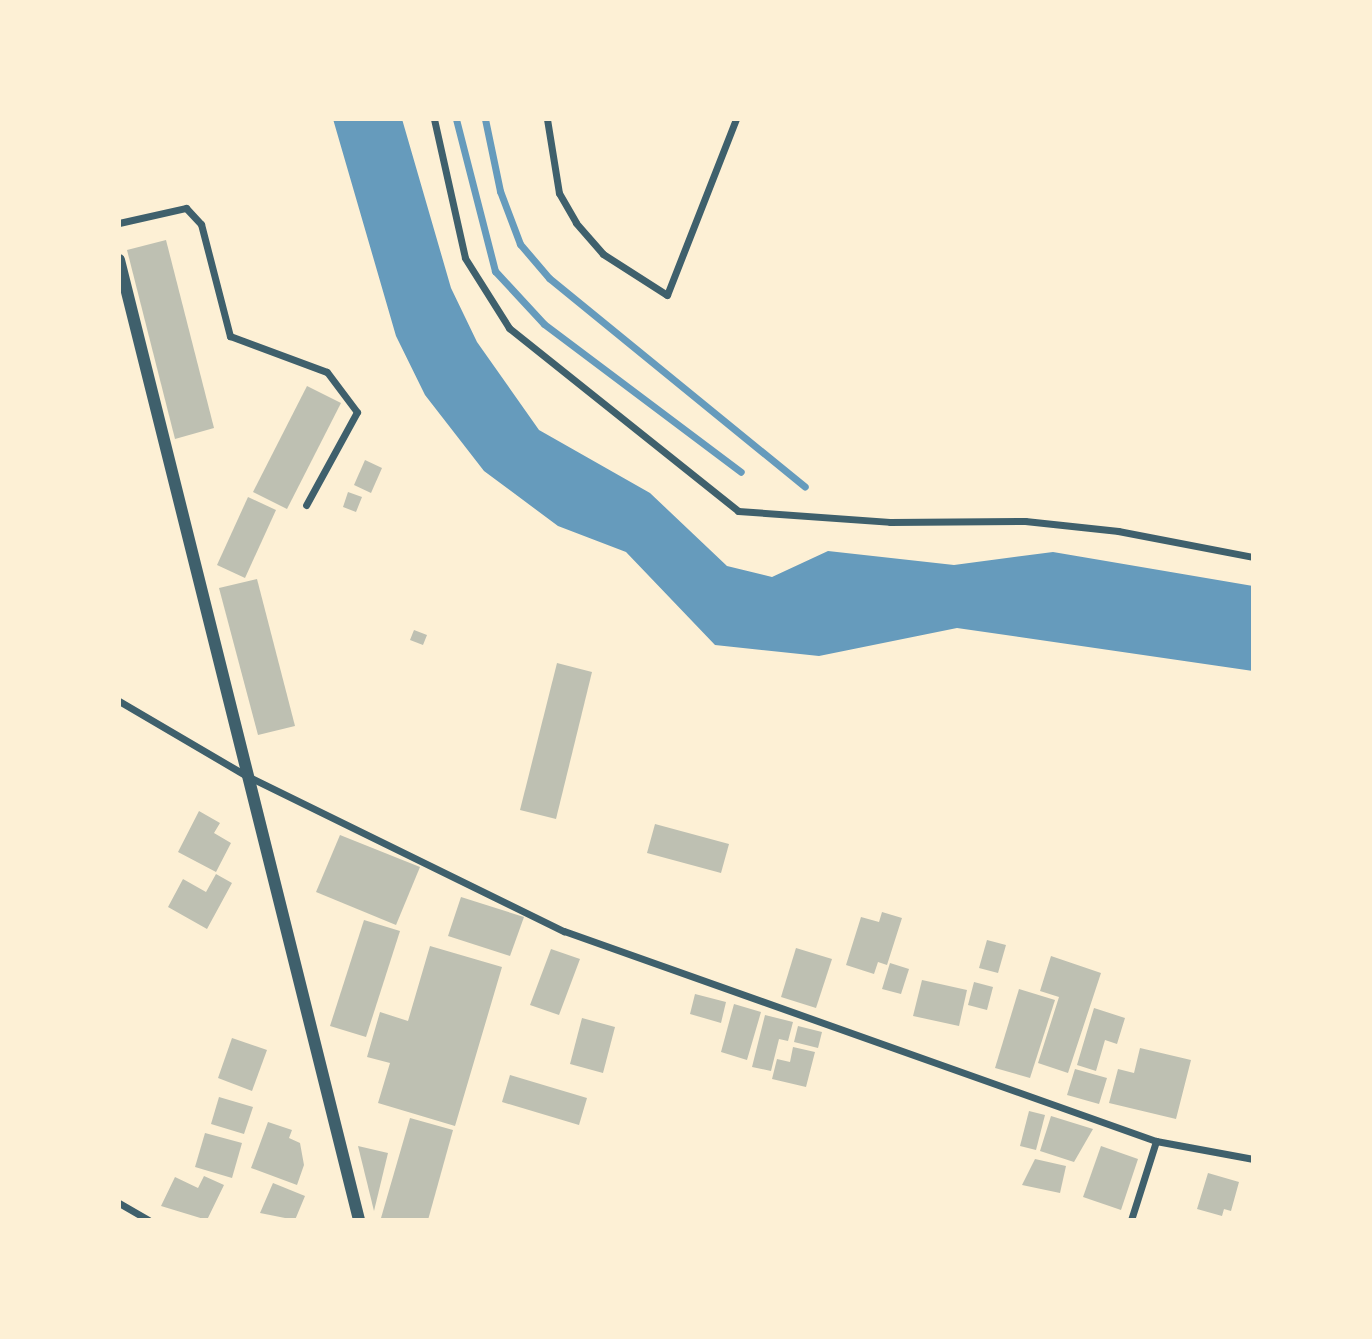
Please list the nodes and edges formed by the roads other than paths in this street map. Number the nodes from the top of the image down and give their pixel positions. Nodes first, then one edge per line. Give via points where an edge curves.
1 (434, 119) edge
2 (547, 119) edge
3 (736, 119) edge
4 (119, 223) edge
5 (119, 260) edge
6 (306, 505) dead end
7 (1253, 557) edge
8 (119, 701) edge
9 (247, 776) junction
10 (1156, 1141) junction
11 (1253, 1159) edge
12 (119, 1203) edge
13 (149, 1220) edge
14 (359, 1220) edge
15 (1131, 1220) edge

1 - 7 street via 465,258 509,328 738,511 890,522 1025,521 1118,531
2 - 3 street via 559,193 576,223 603,254 667,295
4 - 6 street via 186,208 201,225 230,336 327,372 357,412
5 - 9 street
8 - 9 street
9 - 10 street via 564,931
9 - 14 street
10 - 11 street
10 - 15 street
12 - 13 street

